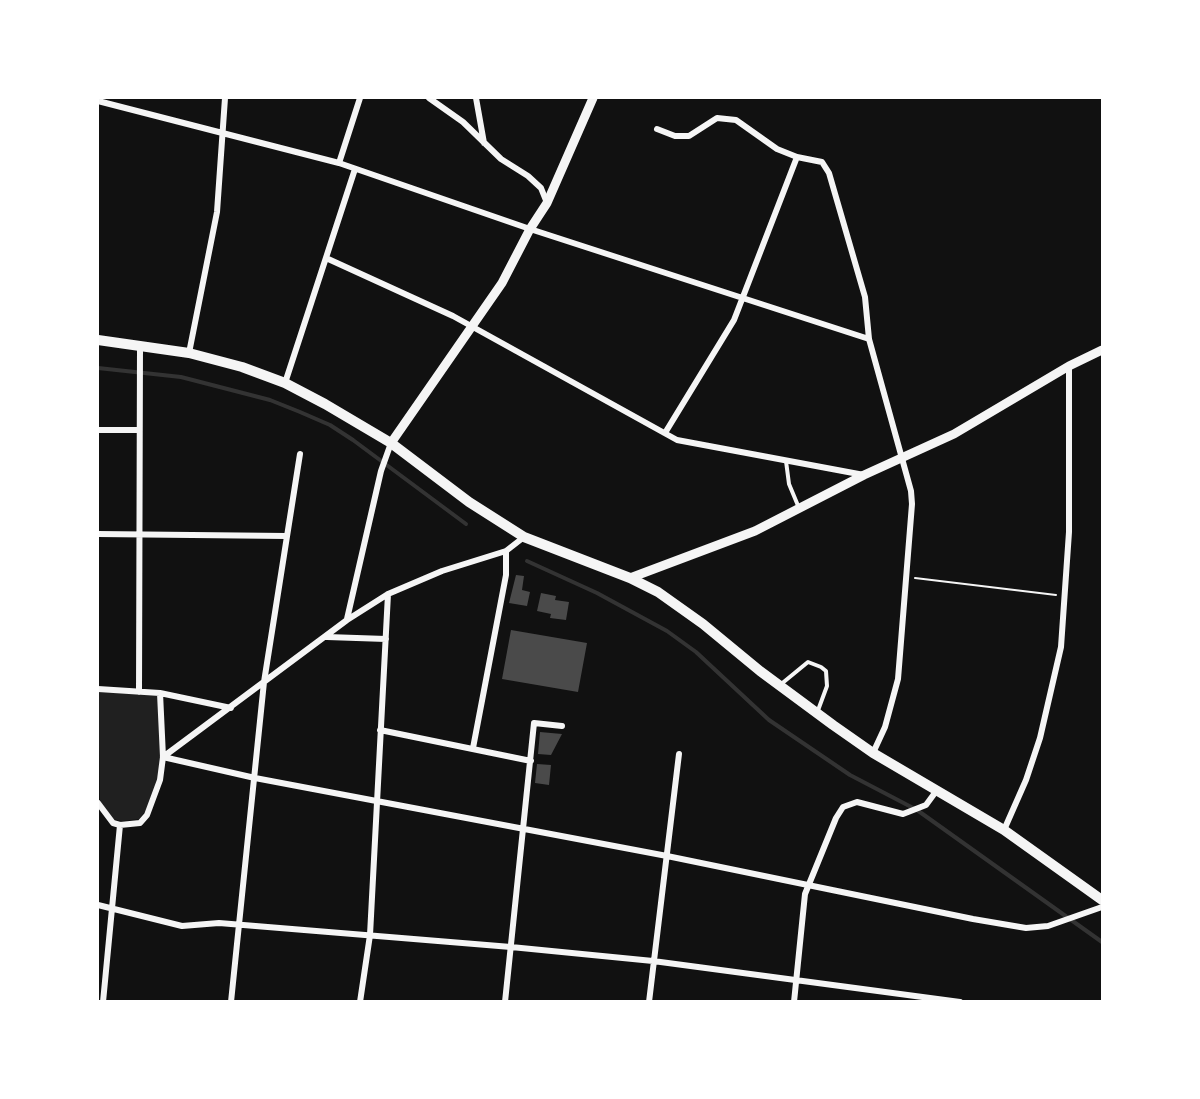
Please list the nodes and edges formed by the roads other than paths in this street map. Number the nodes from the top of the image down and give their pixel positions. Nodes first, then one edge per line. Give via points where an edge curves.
1 (225, 98) edge
2 (360, 98) edge
3 (429, 98) edge
4 (476, 98) edge
5 (593, 98) edge
6 (98, 101) edge
7 (657, 129) dead end
8 (222, 133) junction
9 (484, 144) junction
10 (797, 157) junction
11 (339, 163) junction
12 (355, 169) junction
13 (547, 203) junction
14 (530, 229) junction
15 (326, 258) junction
16 (743, 297) junction
17 (470, 328) junction
18 (869, 339) junction
19 (98, 340) edge
20 (140, 345) junction
21 (1102, 350) edge
22 (189, 353) junction
23 (1069, 366) junction
24 (285, 383) junction
25 (98, 430) edge
26 (139, 430) junction
27 (665, 433) junction
28 (389, 446) junction
29 (300, 454) dead end
30 (902, 457) junction
31 (786, 461) junction
32 (864, 475) junction
33 (799, 508) junction
34 (98, 534) edge
35 (140, 534) junction
36 (286, 536) junction
37 (524, 537) junction
38 (506, 551) junction
39 (630, 578) junction
40 (388, 594) junction
41 (347, 620) junction
42 (326, 637) junction
43 (386, 639) junction
44 (264, 682) junction
45 (779, 686) junction
46 (98, 689) edge
47 (139, 692) junction
48 (160, 693) junction
49 (231, 708) junction
50 (817, 714) junction
51 (562, 726) dead end
52 (380, 730) junction
53 (473, 748) junction
54 (873, 753) junction
55 (679, 754) dead end
56 (164, 757) junction
57 (531, 761) junction
58 (255, 778) junction
59 (937, 789) junction
60 (376, 801) junction
61 (98, 803) edge
62 (120, 825) junction
63 (524, 828) junction
64 (1004, 830) junction
65 (667, 856) junction
66 (809, 884) junction
67 (1102, 900) edge
68 (98, 905) edge
69 (112, 907) junction
70 (1102, 908) edge
71 (241, 924) junction
72 (370, 935) junction
73 (511, 947) junction
74 (653, 961) junction
75 (795, 982) junction
76 (103, 1002) edge
77 (231, 1002) edge
78 (360, 1002) edge
79 (505, 1002) edge
80 (649, 1002) edge
81 (794, 1002) edge
82 (960, 1002) edge

1 - 8 street
2 - 11 street
3 - 9 street
4 - 9 street
5 - 13 street
6 - 8 street
7 - 10 street via 689,136 708,122 736,120 766,144
8 - 11 street
8 - 22 street via 217,212
9 - 13 street via 541,188
10 - 16 street
10 - 18 street via 826,166 865,297
11 - 12 street
12 - 14 street
12 - 15 street
13 - 14 street
14 - 16 street
14 - 17 street via 502,283
15 - 17 street via 453,316
15 - 24 street
16 - 18 street
16 - 27 street via 724,338
17 - 27 street
17 - 28 street
18 - 30 street
19 - 20 main road
20 - 22 main road
20 - 26 street
21 - 23 street
22 - 24 main road
23 - 30 street via 954,434
23 - 64 street via 1071,454 1066,596 1053,689 1026,780
24 - 28 main road
25 - 26 street
26 - 35 street
27 - 31 street via 691,445
28 - 37 main road
28 - 41 street
29 - 36 street
30 - 32 street
30 - 54 street via 912,504 907,577 894,700
31 - 32 street
31 - 33 lane via 789,484
32 - 33 street
33 - 39 street via 755,531
34 - 35 street
35 - 36 street
35 - 47 street
36 - 44 street
37 - 38 street
37 - 39 main road
38 - 40 street via 442,571
38 - 53 street via 506,575
39 - 45 main road via 658,592 703,624
40 - 41 street
40 - 43 street
41 - 42 street
42 - 43 street
42 - 44 street
43 - 52 street
44 - 49 street
44 - 58 street
45 - 50 main road
45 - 50 lane via 808,662 821,667 826,686
46 - 47 street
47 - 48 street
48 - 49 street
48 - 56 street
49 - 56 street
50 - 54 main road
51 - 57 street via 534,723
52 - 53 street
52 - 60 street
53 - 57 street
54 - 59 main road
55 - 65 street
56 - 58 street
56 - 62 street via 147,815 140,823
57 - 63 street
58 - 60 street
58 - 71 street
59 - 64 main road
59 - 66 street via 926,805 903,814 857,802 843,807
60 - 63 street
60 - 72 street
61 - 62 street via 109,819
62 - 69 street
63 - 65 street
63 - 73 street
64 - 67 main road
65 - 66 street
65 - 74 street
66 - 70 street via 1026,928 1073,920
66 - 75 street via 801,913
68 - 69 street
69 - 71 street via 182,926
69 - 76 street
71 - 72 street
71 - 77 street
72 - 73 street
72 - 78 street
73 - 74 street
73 - 79 street
74 - 75 street
74 - 80 street
75 - 81 street
75 - 82 street

